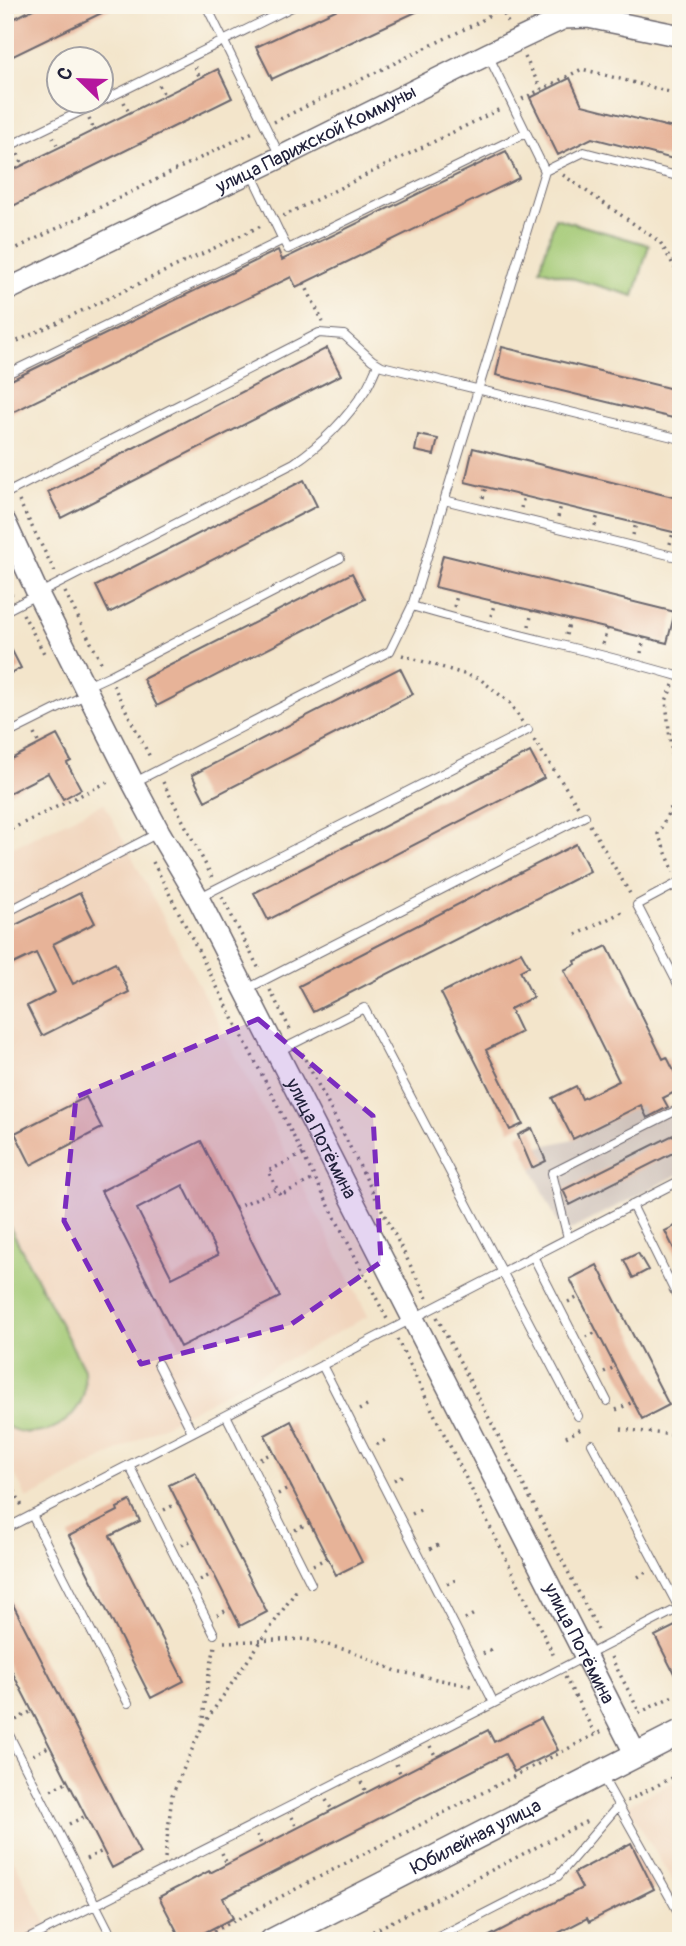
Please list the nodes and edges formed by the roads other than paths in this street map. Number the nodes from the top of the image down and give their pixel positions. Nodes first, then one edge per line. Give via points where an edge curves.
1 (206, 5) edge
2 (296, 5) edge
3 (559, 5) edge
4 (543, 29) junction
5 (681, 36) edge
6 (223, 41) junction
7 (488, 54) junction
8 (116, 94) edge
9 (70, 116) edge
10 (526, 134) junction
11 (5, 148) edge
12 (281, 158) junction
13 (549, 169) junction
14 (250, 172) junction
15 (681, 177) edge
16 (283, 240) junction
17 (5, 291) edge
18 (378, 364) junction
19 (5, 375) edge
20 (478, 390) junction
21 (681, 439) edge
22 (9, 492) edge
23 (444, 500) junction
24 (5, 522) edge
25 (340, 558) dead end
26 (681, 558) edge
27 (38, 594) junction
28 (412, 606) junction
29 (5, 611) edge
30 (679, 677) edge
31 (87, 690) junction
32 (528, 730) road end
33 (5, 736) edge
34 (133, 783) junction
35 (584, 816) road end
36 (150, 836) junction
37 (680, 886) edge
38 (198, 898) junction
39 (5, 913) edge
40 (245, 990) junction
41 (681, 990) edge
42 (276, 1052) junction
43 (681, 1108) edge
44 (681, 1180) edge
45 (632, 1205) junction
46 (568, 1238) junction
47 (533, 1256) junction
48 (501, 1272) junction
49 (681, 1304) edge
50 (412, 1318) junction
51 (158, 1364) dead end
52 (322, 1365) junction
53 (607, 1401) dead end
54 (226, 1415) junction
55 (578, 1416) dead end
56 (192, 1432) junction
57 (592, 1444) dead end
58 (129, 1465) junction
59 (30, 1516) junction
60 (5, 1529) edge
61 (311, 1584) dead end
62 (680, 1607) edge
63 (214, 1634) dead end
64 (585, 1657) junction
65 (128, 1703) dead end
66 (494, 1703) junction
67 (5, 1727) edge
68 (681, 1732) edge
69 (636, 1755) junction
70 (600, 1773) junction
71 (618, 1806) junction
72 (96, 1905) junction
73 (681, 1917) edge
74 (24, 1941) edge
75 (114, 1941) edge
76 (272, 1941) edge
77 (430, 1941) edge

1 - 6 lane
2 - 6 lane
3 - 4 street
4 - 5 street, улица Парижской Коммуны via 564,18 588,17
4 - 7 street, улица Парижской Коммуны
6 - 8 lane
6 - 12 lane
7 - 10 lane
7 - 12 street, улица Парижской Коммуны
9 - 11 lane
10 - 13 lane
10 - 16 lane via 288,249
12 - 14 street, улица Парижской Коммуны
13 - 15 lane via 584,152
13 - 20 lane
14 - 16 lane
14 - 17 street, улица Парижской Коммуны
16 - 19 lane
18 - 20 lane
18 - 22 lane via 344,335 319,332
18 - 27 lane via 367,388 343,418 294,463
20 - 21 lane
20 - 23 lane
23 - 26 lane
23 - 28 lane
24 - 27 street, улица Потёмина
25 - 31 lane
27 - 29 lane
27 - 31 street, улица Потёмина
28 - 30 lane
28 - 34 lane via 390,651
31 - 33 lane
31 - 34 street, улица Потёмина
32 - 38 lane
34 - 36 street, улица Потёмина
35 - 40 lane
36 - 38 street, улица Потёмина
36 - 39 lane
37 - 41 lane via 637,905
38 - 40 street, улица Потёмина
40 - 42 street, улица Потёмина
42 - 48 lane via 364,1008
42 - 50 street, улица Потёмина
43 - 46 lane via 552,1173
44 - 45 lane
45 - 46 lane
45 - 49 lane
46 - 47 lane
47 - 48 lane
47 - 53 lane
48 - 50 lane
48 - 55 lane
50 - 52 lane
50 - 64 street, улица Потёмина
51 - 56 lane
52 - 54 lane
52 - 66 lane
54 - 56 lane
54 - 61 lane
56 - 58 lane
57 - 62 lane
58 - 59 lane
58 - 63 lane
59 - 60 lane
59 - 65 lane
62 - 64 lane
64 - 66 lane
64 - 69 street, улица Потёмина
66 - 72 lane
67 - 72 lane
68 - 69 main road, Юбилейная улица
69 - 70 main road, Юбилейная улица
70 - 71 lane
70 - 76 main road, Юбилейная улица
71 - 73 lane
71 - 77 lane via 558,1876
72 - 74 lane
72 - 75 lane

